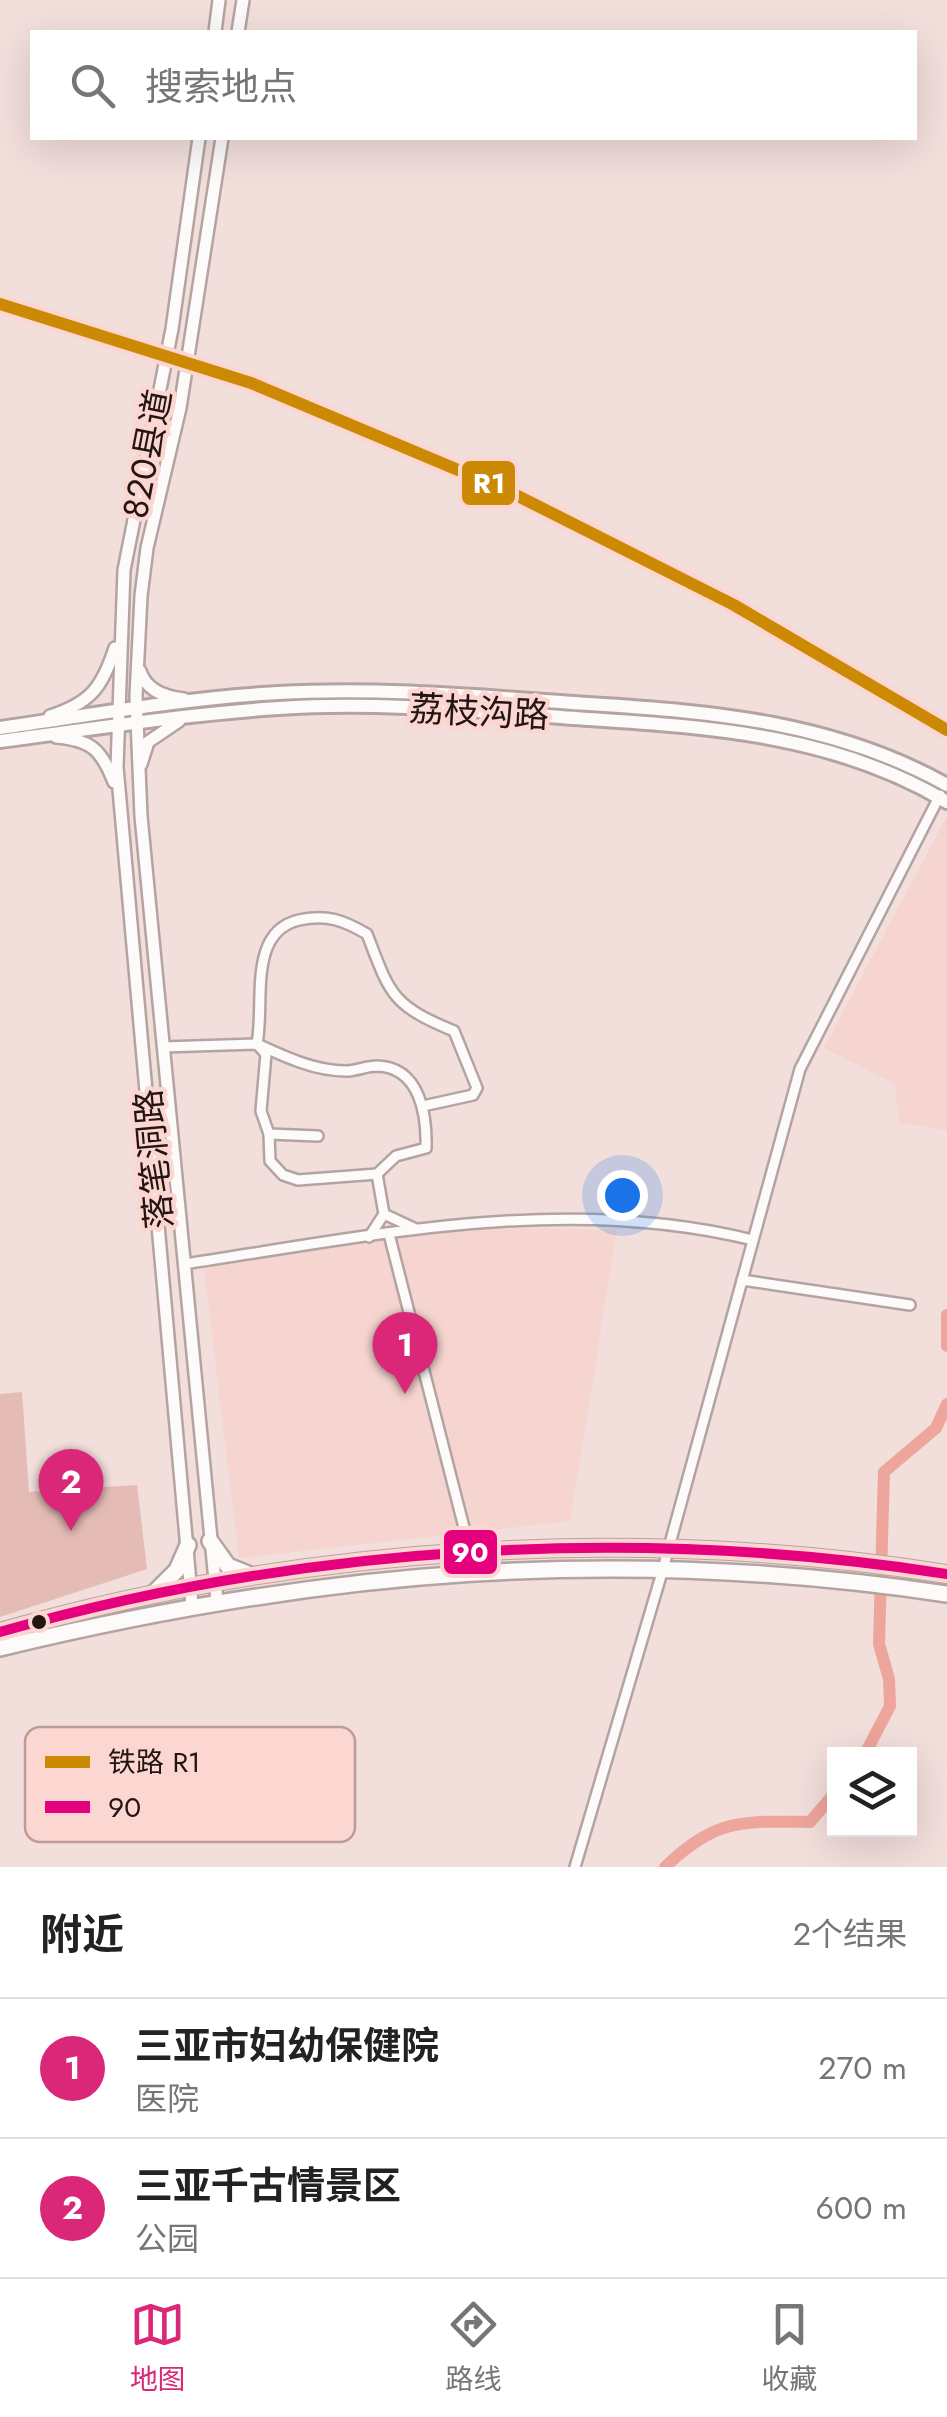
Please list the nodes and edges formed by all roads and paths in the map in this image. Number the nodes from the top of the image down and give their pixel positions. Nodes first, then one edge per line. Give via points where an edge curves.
1 (219, 0) edge
2 (243, 0) edge
3 (214, 30) edge
4 (238, 30) edge
5 (200, 140) edge
6 (222, 140) edge
7 (118, 634) junction
8 (137, 662) junction
9 (203, 700) junction
10 (136, 716) junction
11 (187, 718) junction
12 (117, 719) junction
13 (0, 728) edge
14 (36, 730) junction
15 (0, 742) edge
16 (140, 783) junction
17 (945, 790) edge
18 (120, 797) junction
19 (122, 819) junction
20 (144, 848) junction
21 (257, 1044) junction
22 (163, 1047) junction
23 (424, 1106) junction
24 (268, 1134) junction
25 (318, 1136) dead end
26 (376, 1174) junction
27 (384, 1214) junction
28 (417, 1230) junction
29 (389, 1234) junction
30 (369, 1237) junction
31 (753, 1240) junction
32 (184, 1264) junction
33 (742, 1280) junction
34 (910, 1306) dead end
35 (210, 1541) junction
36 (188, 1545) junction
37 (669, 1548) junction
38 (470, 1550) junction
39 (663, 1569) junction
40 (947, 1574) edge
41 (254, 1576) junction
42 (215, 1583) junction
43 (191, 1588) junction
44 (947, 1594) edge
45 (151, 1596) junction
46 (217, 1601) junction
47 (192, 1605) junction
48 (0, 1632) edge
49 (0, 1648) edge
50 (576, 1867) edge

1 - 3 main road
2 - 4 main road
5 - 7 main road, 820县道
6 - 8 main road, 820县道 via 180,408 147,548
7 - 12 main road, 820县道
7 - 14 main road via 92,698
8 - 9 main road via 144,682 157,692
8 - 10 main road, 820县道
9 - 10 main road, 荔枝沟路
9 - 17 main road, 荔枝沟路 via 352,691 701,711 814,730 865,746
10 - 11 main road, 荔枝沟路
10 - 12 main road, 荔枝沟路
10 - 16 main road, 落笔洞路
11 - 16 main road via 148,742
11 - 17 main road, 荔枝沟路 via 336,706 699,726 810,744
12 - 14 main road, 荔枝沟路
12 - 18 main road, 落笔洞路
13 - 14 main road, 荔枝沟路
14 - 15 main road, 荔枝沟路
14 - 18 main road via 99,749
16 - 20 main road, 落笔洞路
17 - 31 street via 800,1069
18 - 19 main road, 落笔洞路
19 - 20 main road via 130,814
19 - 36 main road, 落笔洞路
20 - 22 main road, 落笔洞路
21 - 22 street
21 - 23 street via 312,1066 348,1072 392,1068 406,1076
21 - 23 street via 264,1009 259,981 274,932 317,916 341,919 366,934 387,990 422,1018 454,1031 477,1088 472,1095
21 - 24 street via 266,1054 262,1111
22 - 32 main road, 落笔洞路
23 - 26 street via 426,1148 396,1156
24 - 25 street
24 - 26 street via 270,1161 283,1175 298,1180
26 - 27 street
27 - 28 street
27 - 30 street
28 - 29 street
28 - 31 street via 550,1220 664,1225
29 - 30 street
29 - 38 street
30 - 32 street
31 - 33 street
32 - 35 main road, 落笔洞路
33 - 34 street
33 - 37 street
35 - 41 highway via 228,1566
35 - 42 main road, 落笔洞路
36 - 43 main road, 落笔洞路
36 - 45 highway via 178,1570
37 - 38 highway
37 - 39 street
37 - 40 highway
38 - 41 highway
39 - 44 highway
39 - 46 highway via 375,1578
39 - 50 street
41 - 42 highway
42 - 43 highway
42 - 46 main road, 落笔洞路
43 - 45 highway
43 - 47 main road, 落笔洞路
45 - 48 highway
46 - 47 highway
47 - 49 highway

